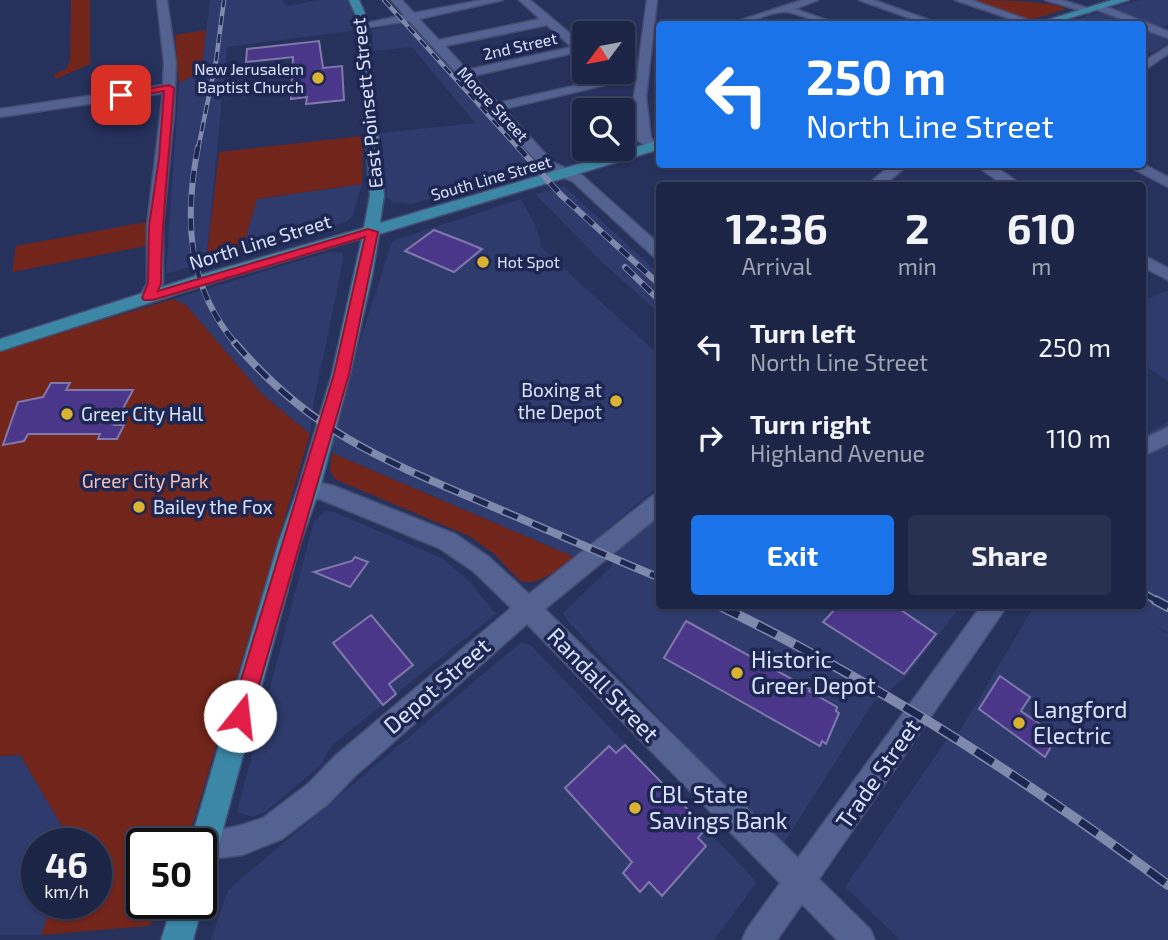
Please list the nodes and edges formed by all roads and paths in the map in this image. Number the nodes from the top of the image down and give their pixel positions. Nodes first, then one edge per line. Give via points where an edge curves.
1 (162, 0) edge
2 (354, 0) edge
3 (396, 0) edge
4 (498, 0) edge
5 (524, 0) edge
6 (652, 0) edge
7 (813, 0) edge
8 (864, 0) edge
9 (960, 0) edge
10 (1050, 0) edge
11 (1124, 0) edge
12 (1094, 8) junction
13 (785, 9) junction
14 (412, 17) junction
15 (549, 21) junction
16 (744, 21) edge
17 (819, 21) edge
18 (926, 21) edge
19 (1027, 21) edge
20 (1048, 21) edge
21 (1131, 21) edge
22 (362, 27) junction
23 (1146, 27) edge
24 (1168, 35) edge
25 (572, 40) edge
26 (438, 44) junction
27 (656, 48) edge
28 (646, 49) junction
29 (1168, 49) edge
30 (572, 51) edge
31 (1146, 65) edge
32 (466, 74) junction
33 (581, 84) edge
34 (625, 84) edge
35 (169, 88) junction
36 (640, 97) junction
37 (497, 107) junction
38 (0, 113) edge
39 (656, 145) edge
40 (897, 168) edge
41 (987, 168) edge
42 (1139, 168) edge
43 (569, 173) junction
44 (878, 182) edge
45 (1010, 182) edge
46 (1168, 183) edge
47 (372, 232) junction
48 (656, 250) edge
49 (1146, 262) edge
50 (1168, 275) edge
51 (149, 298) junction
52 (0, 345) edge
53 (1168, 435) edge
54 (1146, 446) edge
55 (309, 488) junction
56 (656, 505) edge
57 (527, 609) junction
58 (993, 609) edge
59 (208, 828) edge
60 (217, 846) edge
61 (801, 883) junction
62 (183, 919) edge
63 (177, 940) edge
64 (758, 940) edge
65 (859, 940) edge

1 - 35 street
2 - 22 main road, East Poinsett Street
3 - 14 street, Moore Street
4 - 14 street
5 - 15 street
6 - 28 street
7 - 13 street
8 - 18 street
9 - 19 street
10 - 12 street
11 - 12 main road
12 - 20 main road
12 - 21 street
13 - 16 street
13 - 17 street
14 - 22 street
14 - 26 street, Moore Street
15 - 25 street
15 - 26 street
22 - 47 main road, East Poinsett Street via 377,195
23 - 24 street
26 - 32 street, Moore Street
27 - 28 street
28 - 36 street
29 - 31 street
30 - 32 street, 2nd Street
32 - 37 street, Moore Street
33 - 37 street
34 - 36 street
35 - 38 street
35 - 51 street via 155,226 155,283
36 - 39 street via 644,140
37 - 43 street, Moore Street via 549,166
39 - 43 main road, South Line Street
40 - 44 street
41 - 45 street
42 - 46 street
43 - 47 main road, South Line Street
43 - 48 street, Moore Street
47 - 51 main road, North Line Street
47 - 55 main road, East Poinsett Street via 341,374
49 - 50 street
51 - 52 main road, North Line Street
53 - 54 street
55 - 57 street, Randall Street via 447,541 481,565
55 - 59 main road, East Poinsett Street
56 - 57 street, Depot Street
57 - 60 street, Depot Street via 318,794 272,829
57 - 61 street, Randall Street
58 - 61 street, Trade Street
61 - 64 street, Trade Street
61 - 65 street, Randall Street
62 - 63 main road

